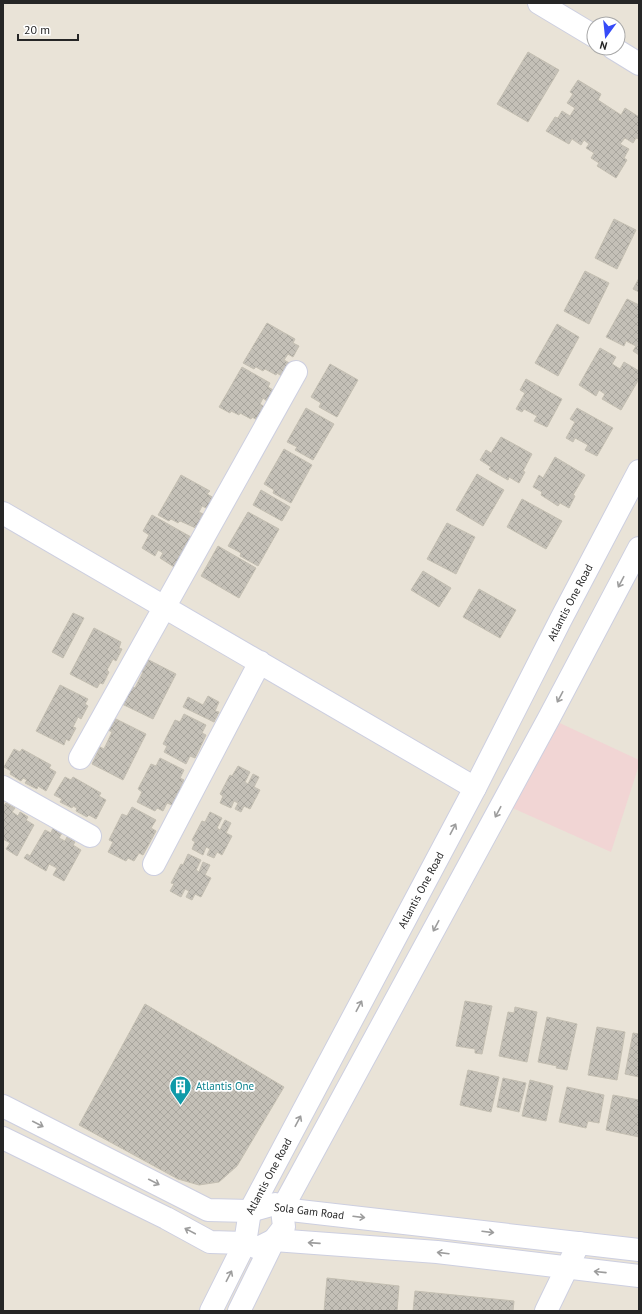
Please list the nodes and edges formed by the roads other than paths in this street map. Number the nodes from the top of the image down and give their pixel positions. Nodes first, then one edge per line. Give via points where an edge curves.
1 (539, 3) edge
2 (586, 31) edge
3 (626, 56) edge
4 (639, 64) edge
5 (296, 372) dead end
6 (639, 471) edge
7 (3, 513) edge
8 (639, 548) edge
9 (165, 607) junction
10 (260, 662) junction
11 (80, 758) dead end
12 (3, 787) edge
13 (475, 788) junction
14 (90, 836) dead end
15 (154, 864) dead end
16 (3, 1106) edge
17 (3, 1138) edge
18 (282, 1209) junction
19 (250, 1211) junction
20 (274, 1240) junction
21 (245, 1243) junction
22 (579, 1243) junction
23 (639, 1250) edge
24 (567, 1268) junction
25 (639, 1276) edge
26 (211, 1311) edge
27 (240, 1311) edge
28 (546, 1311) edge

1 - 2 street
3 - 4 street
5 - 9 street
6 - 13 street, Atlantis One Road
7 - 9 street
8 -> 18 street
9 - 10 street
9 - 11 street
10 - 13 street
10 - 15 street
12 - 14 street
19 -> 13 street, Atlantis One Road
16 -> 19 street, Sola Gam Road via 208,1210
21 -> 17 street via 210,1242
18 - 19 street, Sola Gam Road via 275,1204
18 - 20 street via 284,1227
18 -> 22 street, Sola Gam Road
19 - 21 street, Atlantis One Road
20 - 21 street via 258,1248
24 -> 20 street via 436,1252
20 - 27 street
26 -> 21 street, Atlantis One Road
22 - 23 street, Sola Gam Road
22 - 24 street
25 -> 24 street
24 - 28 street

